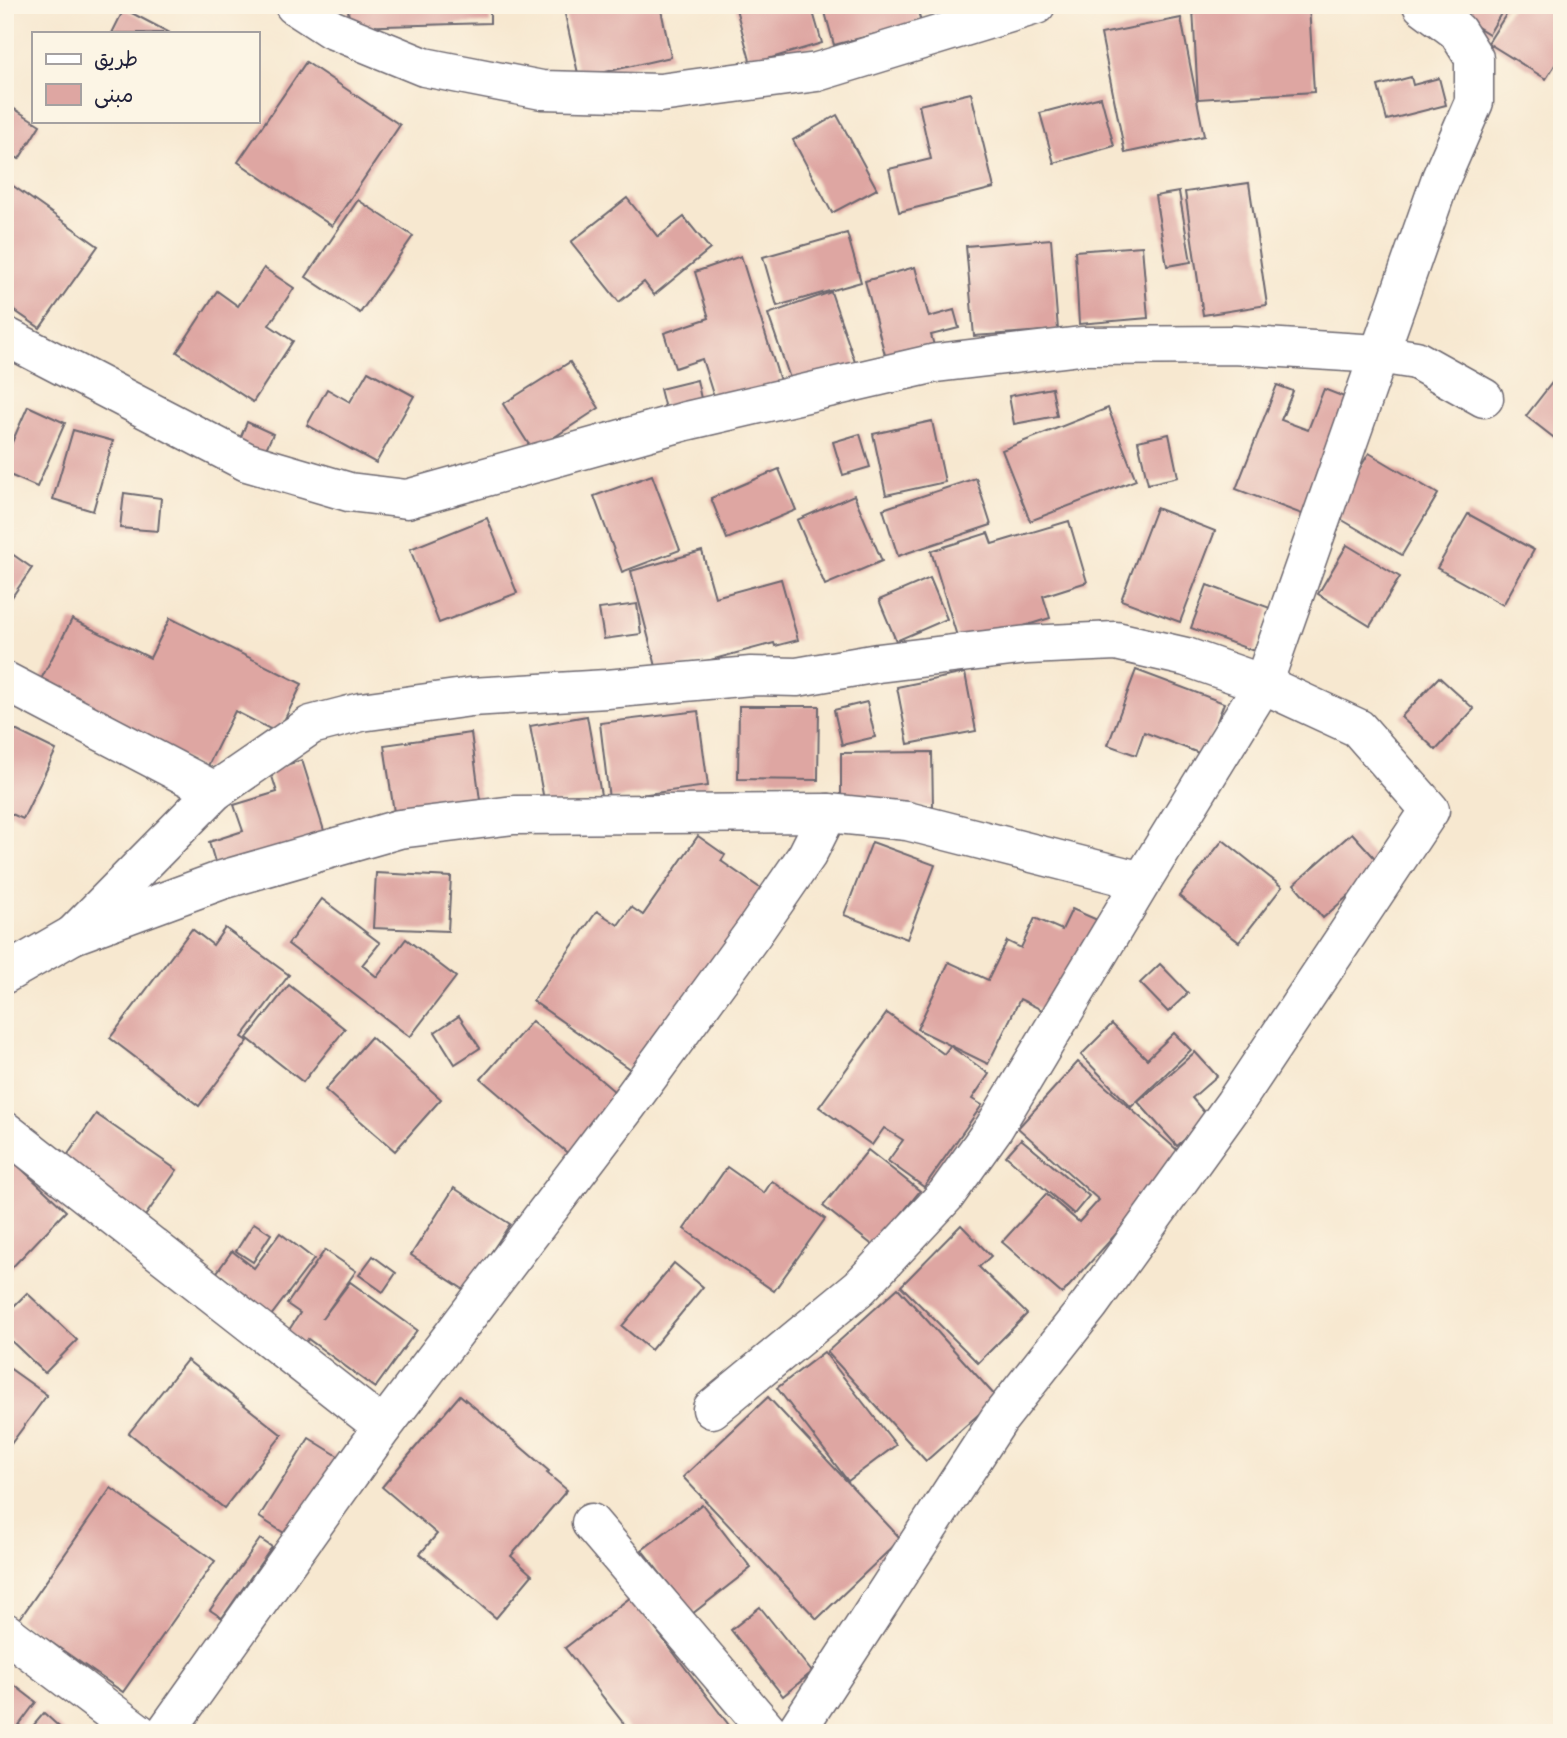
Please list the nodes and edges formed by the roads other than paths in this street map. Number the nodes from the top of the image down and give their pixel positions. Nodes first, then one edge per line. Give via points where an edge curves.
1 (294, 5) edge
2 (1035, 5) edge
3 (1422, 5) edge
4 (5, 336) edge
5 (1378, 355) junction
6 (1484, 398) dead end
7 (5, 681) edge
8 (1263, 684) junction
9 (215, 791) junction
10 (828, 813) junction
11 (1142, 881) junction
12 (73, 935) junction
13 (5, 974) edge
14 (5, 1131) edge
15 (712, 1409) dead end
16 (383, 1427) junction
17 (591, 1523) dead end
18 (5, 1632) edge
19 (139, 1733) edge
20 (165, 1733) edge
21 (770, 1733) edge
22 (795, 1733) edge

1 - 2 street via 331,29 424,67 542,90 660,93 817,72
3 - 5 street via 1457,31 1474,58 1475,102 1441,178
4 - 5 street via 247,462 349,492 407,499 686,421 936,363 1081,346 1234,345
5 - 6 street via 1416,360
5 - 8 street
7 - 9 street
8 - 9 street via 1186,657 1116,641 1027,645 797,677 751,676 471,697 361,712 311,724
8 - 11 street
8 - 22 street via 1358,728 1430,810 1234,1104 1090,1304 999,1419
9 - 12 street
10 - 11 street via 907,821
10 - 12 street via 514,816 399,829 222,880
10 - 16 street via 807,855 738,954
11 - 15 street via 994,1128 946,1195 860,1287
12 - 13 street
14 - 16 street
16 - 20 street
17 - 21 street
18 - 19 street

